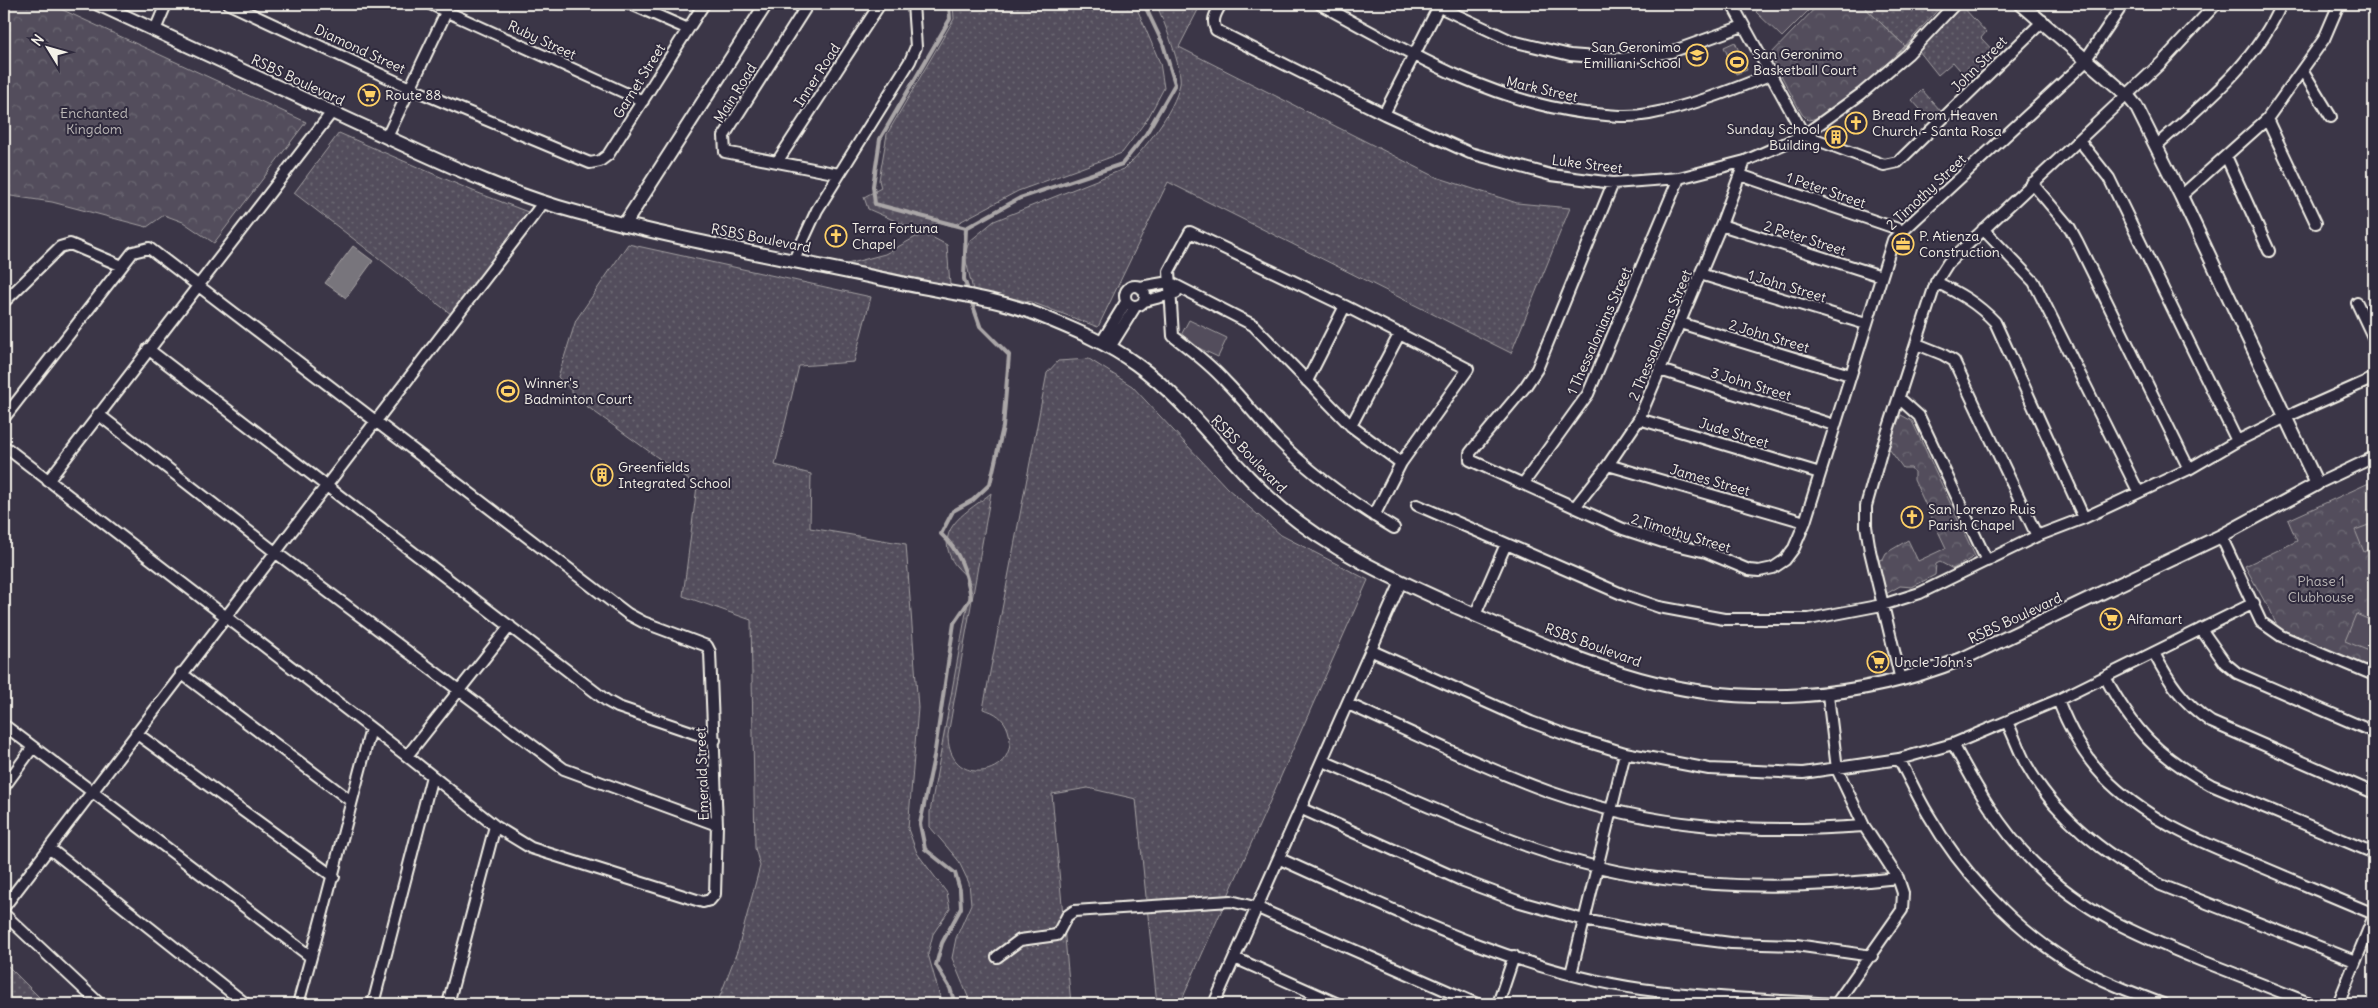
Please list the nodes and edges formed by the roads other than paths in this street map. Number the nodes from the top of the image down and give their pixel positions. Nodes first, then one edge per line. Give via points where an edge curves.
1 (98, 4) edge
2 (166, 4) edge
3 (229, 4) edge
4 (430, 4) edge
5 (632, 4) edge
6 (704, 4) edge
7 (766, 4) edge
8 (808, 4) edge
9 (880, 4) edge
10 (913, 4) edge
11 (1220, 4) edge
12 (1320, 4) edge
13 (1732, 4) edge
14 (1955, 4) edge
15 (2022, 4) edge
16 (2216, 4) edge
17 (2281, 4) edge
18 (2339, 4) edge
19 (1437, 5) edge
20 (2121, 5) edge
21 (448, 7) edge
22 (2043, 21) junction
23 (1743, 26) junction
24 (688, 29) junction
25 (155, 30) junction
26 (1414, 55) junction
27 (2087, 59) junction
28 (2303, 71) junction
29 (1772, 74) junction
30 (410, 88) junction
31 (2128, 95) junction
32 (643, 101) junction
33 (332, 112) junction
34 (1384, 114) junction
35 (2331, 117) dead end
36 (2267, 119) junction
37 (1804, 135) junction
38 (387, 137) junction
39 (2079, 140) junction
40 (2156, 146) junction
41 (2226, 156) junction
42 (1745, 161) junction
43 (777, 162) junction
44 (590, 163) joint
45 (838, 174) junction
46 (1740, 175) junction
47 (1679, 178) junction
48 (1613, 183) junction
49 (2032, 183) junction
50 (2181, 196) junction
51 (543, 203) junction
52 (2316, 223) dead end
53 (624, 225) junction
54 (1721, 225) junction
55 (1983, 229) junction
56 (1904, 231) junction
57 (2269, 251) dead end
58 (794, 260) junction
59 (122, 266) junction
60 (1700, 274) junction
61 (1881, 276) junction
62 (1169, 282) junction
63 (1936, 282) junction
64 (198, 284) junction
65 (1140, 287) junction
66 (1184, 291) junction
67 (1170, 295) junction
68 (1144, 301) junction
69 (4, 302) edge
70 (2357, 303) dead end
71 (1130, 304) junction
72 (1345, 306) junction
73 (1680, 323) junction
74 (1866, 324) junction
75 (1400, 333) junction
76 (2374, 339) edge
77 (1918, 344) junction
78 (1105, 345) junction
79 (148, 349) junction
80 (1660, 370) junction
81 (1850, 375) junction
82 (2374, 378) edge
83 (1306, 381) junction
84 (1900, 399) junction
85 (98, 414) junction
86 (4, 418) edge
87 (2286, 418) junction
88 (1639, 419) junction
89 (376, 422) junction
90 (1834, 425) junction
91 (1351, 426) junction
92 (2237, 442) junction
93 (4, 446) edge
94 (2374, 457) edge
95 (1401, 463) junction
96 (1608, 465) junction
97 (2189, 469) junction
98 (1820, 473) junction
99 (48, 481) junction
100 (1523, 484) junction
101 (2317, 484) junction
102 (326, 486) junction
103 (2138, 491) junction
104 (1417, 505) dead end
105 (1575, 507) junction
106 (1374, 516) junction
107 (2084, 518) junction
108 (1805, 522) junction
109 (1394, 528) dead end
110 (2037, 536) junction
111 (2221, 536) junction
112 (1506, 544) junction
113 (275, 552) junction
114 (1987, 561) junction
115 (1401, 582) junction
116 (2254, 603) junction
117 (1882, 605) junction
118 (1475, 615) junction
119 (225, 616) junction
120 (510, 626) junction
121 (2201, 629) junction
122 (1372, 651) junction
123 (2154, 653) junction
124 (182, 673) junction
125 (2374, 675) edge
126 (2105, 677) junction
127 (1901, 680) junction
128 (459, 690) junction
129 (1828, 695) junction
130 (2058, 700) junction
131 (1348, 704) junction
132 (2007, 722) junction
133 (4, 725) edge
134 (371, 729) junction
135 (2374, 732) edge
136 (136, 733) junction
137 (715, 740) junction
138 (1953, 744) junction
139 (33, 748) junction
140 (1625, 753) junction
141 (407, 756) junction
142 (1899, 759) junction
143 (1323, 761) junction
144 (1838, 769) junction
145 (432, 776) junction
146 (4, 786) edge
147 (90, 791) junction
148 (2374, 793) edge
149 (351, 801) junction
150 (1302, 809) junction
151 (1611, 809) junction
152 (717, 825) junction
153 (495, 826) junction
154 (1864, 826) junction
155 (48, 848) junction
156 (2374, 853) edge
157 (1280, 859) junction
158 (1597, 866) junction
159 (334, 877) junction
160 (1898, 878) junction
161 (4, 908) edge
162 (1258, 908) junction
163 (4, 914) edge
164 (2374, 915) edge
165 (1584, 920) junction
166 (1514, 956) junction
167 (1872, 956) junction
168 (311, 957) junction
169 (998, 957) dead end
170 (1235, 958) junction
171 (2355, 961) junction
172 (1571, 974) junction
173 (100, 1004) edge
174 (246, 1004) edge
175 (298, 1004) edge
176 (373, 1004) edge
177 (448, 1004) edge
178 (1214, 1004) edge
179 (1338, 1004) edge
180 (1477, 1004) edge
181 (1498, 1004) edge
182 (1836, 1004) edge
183 (2163, 1004) edge
184 (2312, 1004) edge
185 (2338, 1004) edge

1 - 25 street, RSBS Boulevard
2 - 25 street
3 - 30 street, Diamond Street
4 - 21 street, Ruby Street
5 - 24 street
6 - 24 street, Garnet Street
7 - 53 street via 696,112 674,131 655,164 646,189
8 - 43 street, Main Road via 724,136 725,152
9 - 43 street, Inner Road
10 - 45 street via 916,47 910,61
11 - 34 street, Luke Street via 1214,16 1216,30
12 - 26 street, Mark Street
13 - 23 street
14 - 37 street, Luke Street via 1920,42 1868,89
15 - 22 street
16 - 31 street
17 - 40 street via 2260,41 2229,79
18 - 28 street via 2324,39
19 - 23 street via 1512,41 1570,55 1621,59 1671,52
19 - 26 street
20 - 27 street, 2 Timothy Street
21 - 30 street
21 - 32 street, Ruby Street
22 - 27 street
22 - 37 street, John Street via 1898,162 1884,165
23 - 29 street
24 - 32 street, Garnet Street
25 - 33 street, RSBS Boulevard
26 - 29 street, Mark Street via 1499,93 1546,106 1612,116 1648,114 1700,102
26 - 34 street
27 - 31 street
27 - 56 street, 2 Timothy Street
28 - 35 street
28 - 36 street
29 - 37 street
30 - 38 street
30 - 44 street, Diamond Street
31 - 39 street
31 - 40 street
32 - 44 street, Garnet Street via 608,155
33 - 38 street, RSBS Boulevard
33 - 64 street
34 - 48 street, Luke Street via 1470,153 1551,174
36 - 41 street
36 - 52 street
37 - 42 street, Luke Street
38 - 51 street, RSBS Boulevard
39 - 49 street
39 - 92 street via 2109,178
40 - 50 street
41 - 50 street
41 - 57 street
42 - 46 street, 2 Thessalonians Street
42 - 47 street, Luke Street
43 - 45 street, Main Road
45 - 58 street
46 - 54 street, 2 Thessalonians Street
46 - 56 street, 1 Peter Street
47 - 48 street, Luke Street
47 - 100 street, 1 Thessalonians Street via 1588,394
48 - 100 street, 2 Timothy Street via 1536,369 1470,454 1474,463
49 - 55 street
49 - 97 street via 2070,228
50 - 87 street
51 - 53 street, RSBS Boulevard
51 - 89 street
53 - 58 street, RSBS Boulevard
54 - 60 street, 2 Thessalonians Street
54 - 61 street, 2 Peter Street
55 - 63 street via 1948,263
55 - 103 street via 2034,282
56 - 61 street, 2 Timothy Street via 1894,240
58 - 78 street, RSBS Boulevard via 1027,311
59 - 64 street via 133,252 149,248
59 - 69 street via 70,244 60,247
59 - 86 street
60 - 73 street, 2 Thessalonians Street
60 - 74 street, 1 John Street
61 - 74 street, 2 Timothy Street
62 - 65 street
62 - 66 street
62 - 67 street
62 - 72 street via 1170,271 1190,232
63 - 77 street
63 - 107 street via 1965,296 1995,322
64 - 79 street
64 - 89 street
65 - 68 street via 1145,293
65 - 71 street via 1132,286 1126,290
66 - 67 street
66 - 83 street via 1253,325
67 - 68 street
67 - 106 street via 1173,336 1225,380 1276,438 1308,467
68 - 71 street
70 - 76 street
71 - 78 street
72 - 75 street
72 - 83 street
73 - 80 street, 2 Thessalonians Street
73 - 81 street, 2 John Street
74 - 81 street, 2 Timothy Street
75 - 91 street
75 - 95 street via 1468,369
77 - 84 street
77 - 110 street via 1954,361
78 - 115 street, RSBS Boulevard via 1138,365 1165,388 1281,508 1312,532
79 - 85 street
79 - 102 street
80 - 88 street, 2 Thessalonians Street
80 - 90 street, 3 John Street
81 - 90 street, 2 Timothy Street
82 - 87 street
83 - 91 street
84 - 114 street via 1919,416
84 - 117 street via 1866,506 1866,526
85 - 99 street
85 - 113 street
87 - 92 street
87 - 101 street
88 - 96 street, 2 Thessalonians Street
88 - 98 street, Jude Street
89 - 102 street
89 - 137 street, Emerald Street via 628,614 707,646
90 - 98 street, 2 Timothy Street
91 - 95 street
92 - 97 street
93 - 99 street
94 - 101 street, RSBS Boulevard
95 - 106 street
96 - 105 street, 2 Thessalonians Street
96 - 108 street, James Street
97 - 103 street
98 - 108 street, 2 Timothy Street
99 - 119 street
100 - 105 street, 2 Timothy Street
101 - 111 street, RSBS Boulevard
102 - 113 street
102 - 120 street
103 - 107 street
104 - 112 street
105 - 108 street, 2 Timothy Street via 1636,534 1706,552 1759,571 1773,568 1785,560
106 - 109 street
107 - 110 street
110 - 114 street
111 - 116 street
111 - 127 street, RSBS Boulevard via 1962,659
112 - 117 street via 1624,595 1686,613 1724,619 1809,620
112 - 118 street
113 - 119 street
113 - 128 street
114 - 117 street via 1920,593
115 - 118 street, RSBS Boulevard
115 - 122 street
116 - 121 street
116 - 125 street via 2262,622 2281,636
117 - 127 street
118 - 129 street, RSBS Boulevard via 1642,680 1740,696
119 - 124 street
119 - 134 street
120 - 128 street
120 - 137 street via 607,701
121 - 123 street
121 - 135 street via 2224,663 2237,672
122 - 131 street
122 - 140 street via 1531,722
123 - 126 street
123 - 148 street via 2186,702 2211,722
124 - 136 street
124 - 149 street
126 - 130 street
126 - 156 street via 2118,701 2156,750 2186,771
127 - 129 street, RSBS Boulevard
128 - 141 street
128 - 152 street via 564,769
129 - 144 street
130 - 132 street
130 - 164 street via 2070,731 2085,754 2110,783 2152,816 2186,836
131 - 143 street
131 - 151 street via 1507,776
132 - 138 street
132 - 171 street via 2026,764 2048,797 2074,825 2117,859 2162,885
133 - 139 street
134 - 141 street
134 - 149 street
136 - 147 street
136 - 159 street
137 - 152 street, Emerald Street
138 - 142 street
138 - 184 street via 1979,794 2009,834 2034,863 2070,894 2102,917 2133,933
139 - 146 street
139 - 147 street
140 - 144 street via 1709,769 1803,773
140 - 151 street
141 - 145 street
142 - 144 street
142 - 183 street via 1949,846 1994,901 2069,962 2108,983
143 - 150 street
143 - 158 street via 1528,846
144 - 154 street
145 - 153 street
145 - 176 street
147 - 155 street
147 - 168 street
149 - 159 street
150 - 157 street
150 - 165 street via 1461,880 1520,902
151 - 154 street via 1700,826 1750,830
151 - 158 street
152 - 153 street, Emerald Street via 715,894 703,902 531,848
153 - 177 street
154 - 160 street
155 - 161 street
155 - 174 street
157 - 162 street
157 - 166 street via 1437,930
158 - 160 street via 1738,887 1838,885
158 - 165 street
159 - 168 street
160 - 167 street via 1903,893 1902,910
162 - 169 street via 1231,901 1074,912 1067,916 1057,935 1020,940
162 - 170 street
162 - 180 street
163 - 173 street
164 - 171 street
165 - 167 street via 1662,934 1796,945
165 - 172 street
166 - 172 street
166 - 181 street
167 - 182 street
168 - 175 street
170 - 178 street
170 - 179 street
171 - 185 street
172 - 182 street via 1640,989

